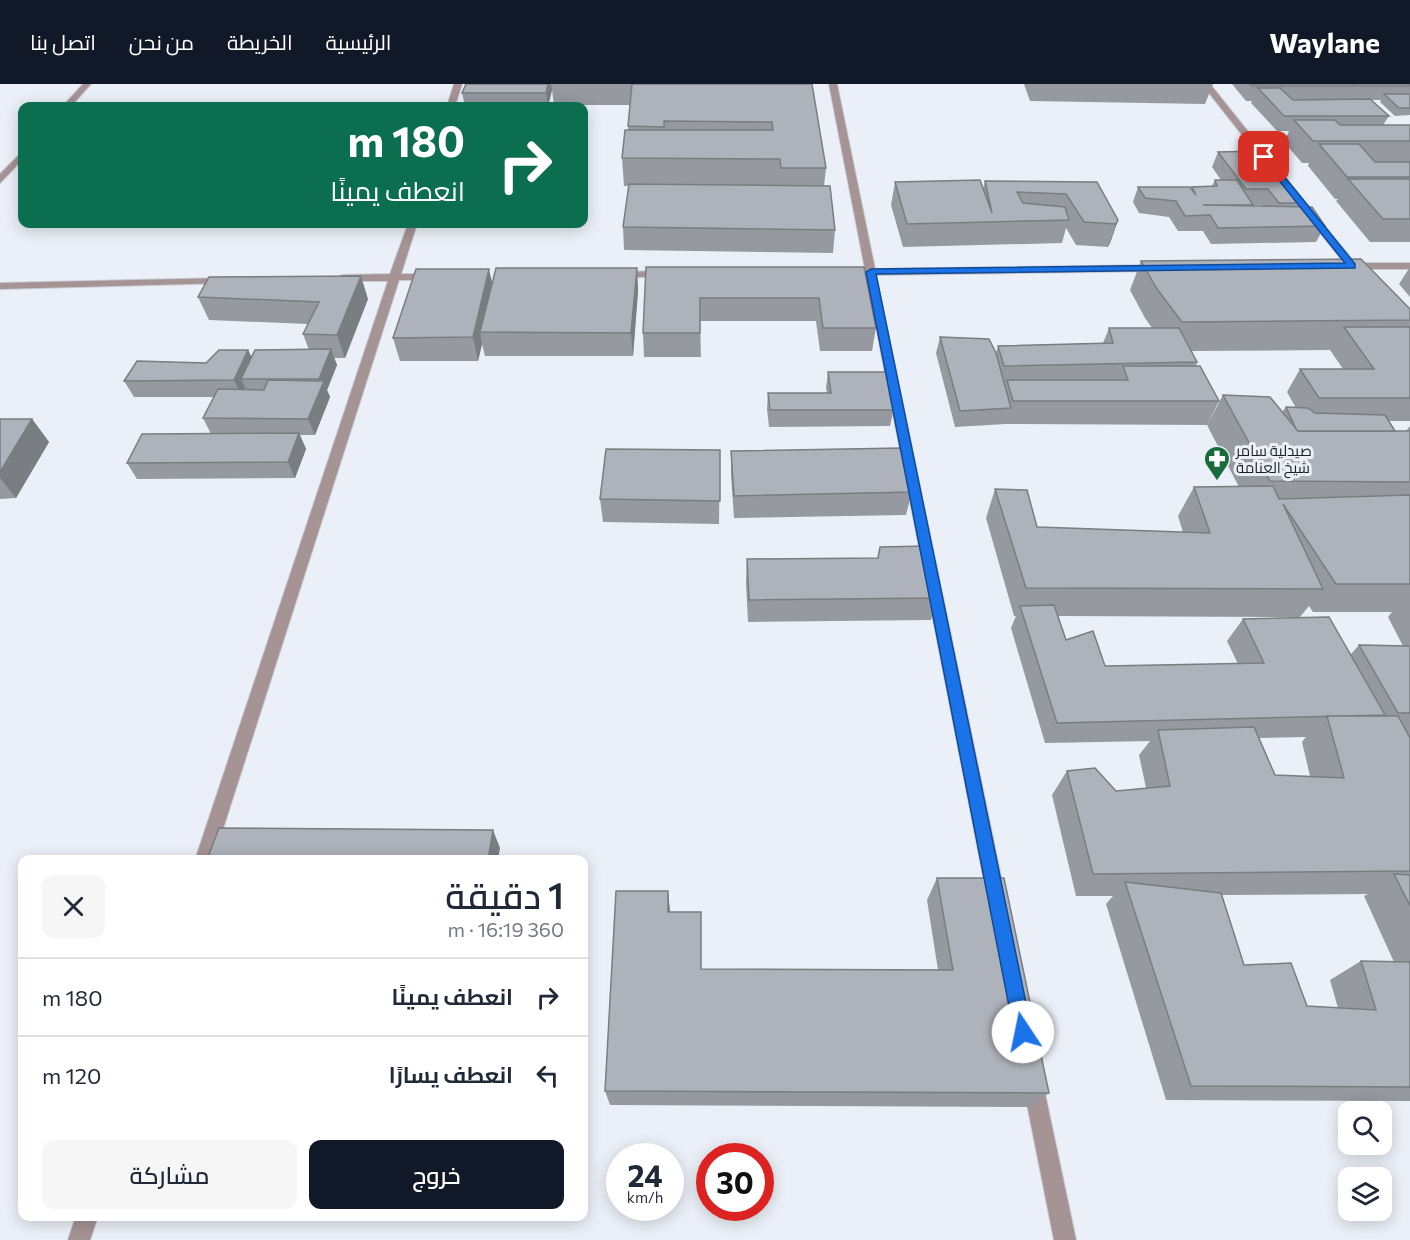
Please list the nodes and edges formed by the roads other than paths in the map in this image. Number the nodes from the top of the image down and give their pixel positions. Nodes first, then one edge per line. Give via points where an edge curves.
1 (87, 84) edge
2 (458, 84) edge
3 (833, 84) edge
4 (1206, 84) edge
5 (71, 102) edge
6 (452, 102) edge
7 (18, 160) edge
8 (1279, 175) edge
9 (0, 180) edge
10 (1286, 184) edge
11 (411, 228) edge
12 (1340, 266) edge
13 (1352, 266) junction
14 (1410, 266) edge
15 (1164, 268) edge
16 (835, 272) edge
17 (871, 272) junction
18 (680, 274) edge
19 (609, 275) edge
20 (1359, 275) edge
21 (395, 277) junction
22 (442, 277) edge
23 (335, 279) edge
24 (239, 280) edge
25 (0, 286) edge
26 (206, 855) edge
27 (999, 913) edge
28 (1030, 1065) edge
29 (85, 1221) edge
30 (79, 1240) edge
31 (1065, 1240) edge

1 - 5 street
2 - 6 street
3 - 17 street
4 - 8 street
7 - 9 street
10 - 13 street
11 - 21 street
12 - 13 street
13 - 14 street
13 - 20 street
15 - 17 street
16 - 17 street
17 - 27 street
18 - 19 street
21 - 22 street
21 - 23 street
21 - 26 street
24 - 25 street
28 - 31 street
29 - 30 street

